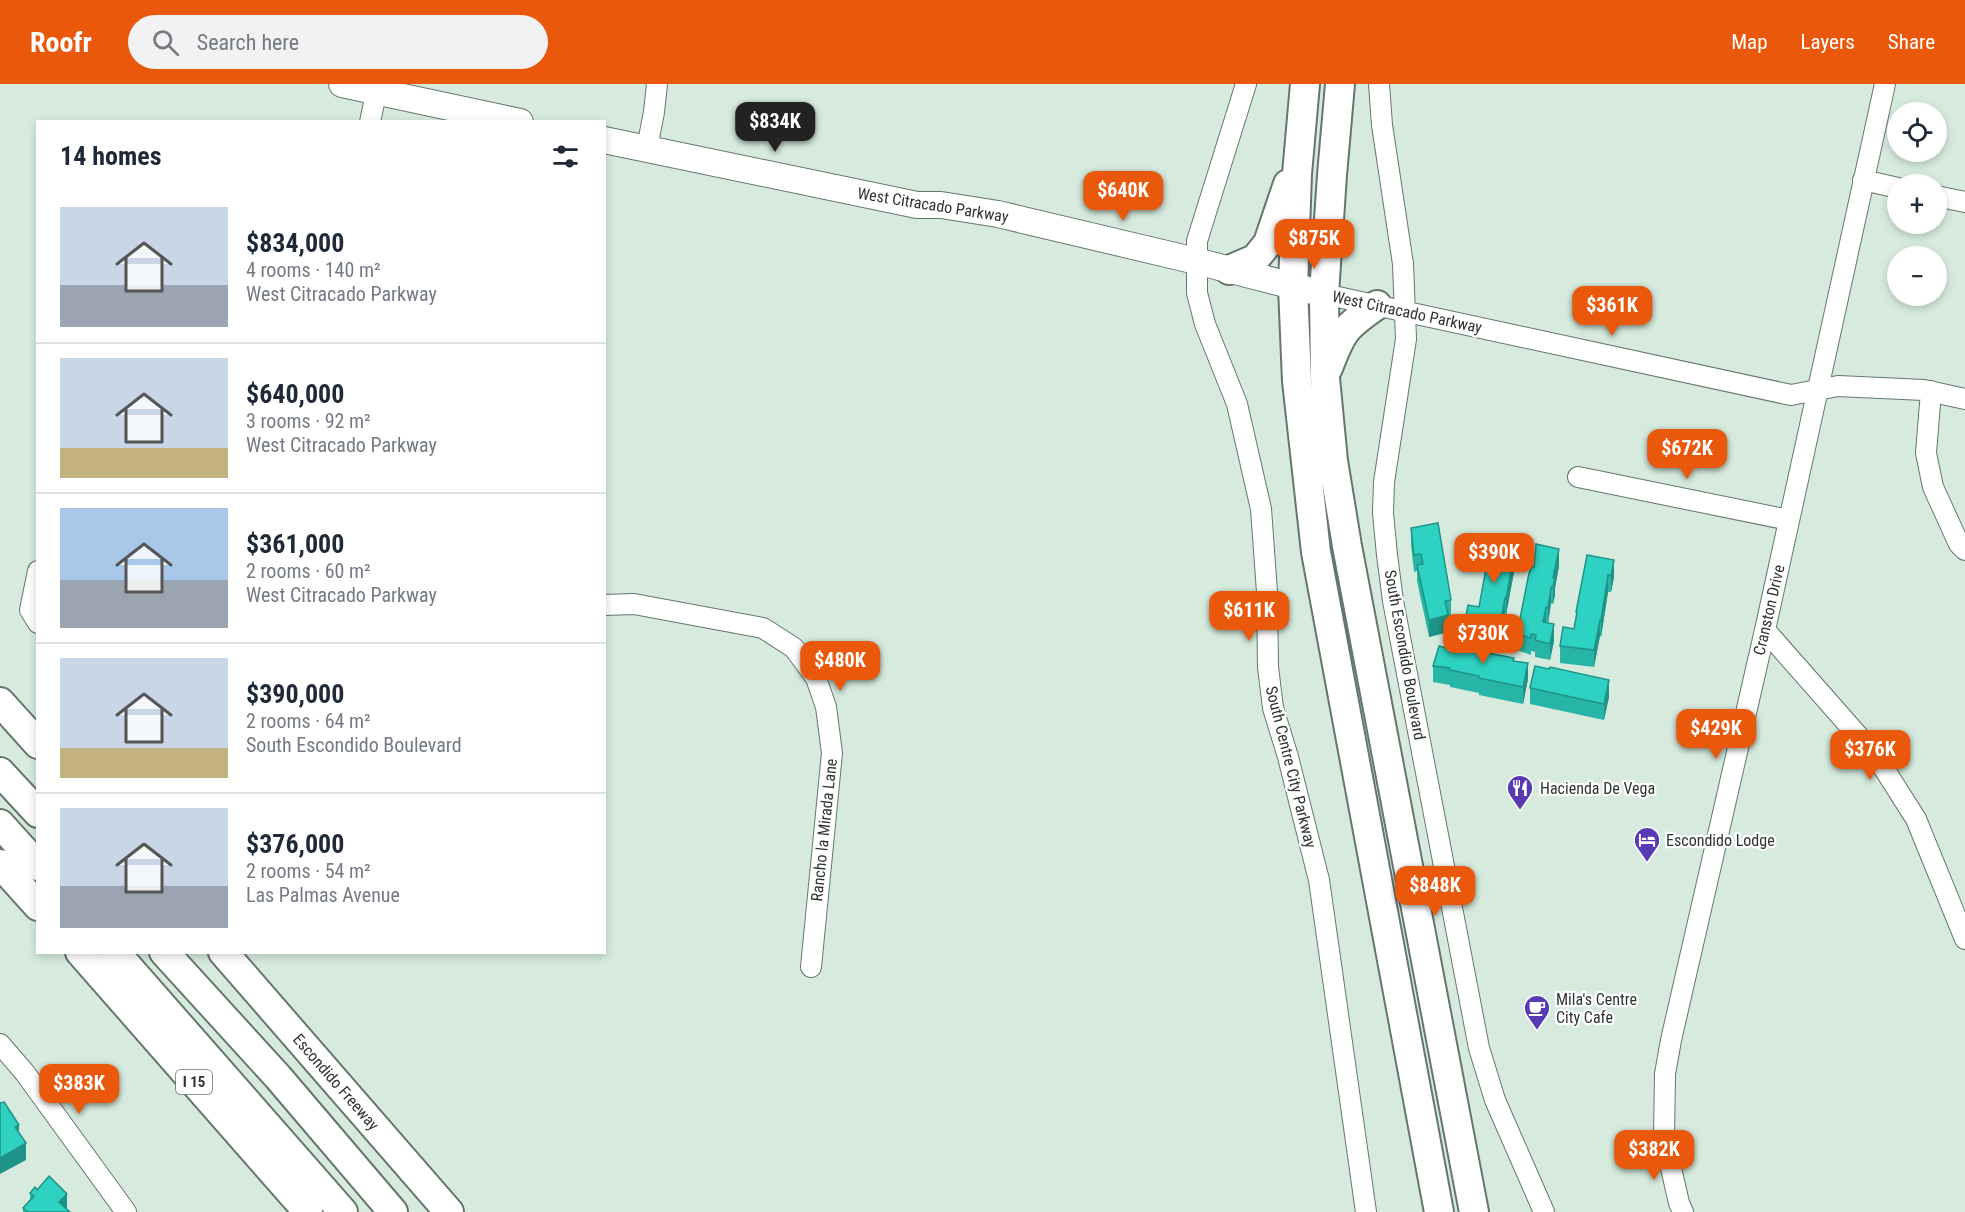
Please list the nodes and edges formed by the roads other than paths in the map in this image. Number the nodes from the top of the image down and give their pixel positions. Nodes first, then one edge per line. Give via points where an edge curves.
1 (342, 84) edge
2 (657, 84) edge
3 (1246, 84) edge
4 (1305, 84) edge
5 (1340, 84) edge
6 (1380, 84) edge
7 (1885, 84) edge
8 (377, 88) edge
9 (370, 120) edge
10 (512, 120) edge
11 (606, 140) edge
12 (647, 147) junction
13 (1299, 153) junction
14 (1863, 180) junction
15 (1887, 185) edge
16 (1947, 198) edge
17 (1965, 202) edge
18 (1196, 261) junction
19 (1229, 270) junction
20 (1293, 287) junction
21 (1324, 294) junction
22 (1377, 305) junction
23 (1405, 311) junction
24 (1325, 378) junction
25 (1819, 390) junction
26 (1931, 391) junction
27 (1965, 399) edge
28 (1578, 477) dead end
29 (1790, 520) junction
30 (1965, 550) edge
31 (36, 581) edge
32 (606, 605) edge
33 (36, 620) edge
34 (1765, 630) junction
35 (0, 702) edge
36 (36, 742) edge
37 (0, 772) edge
38 (36, 811) edge
39 (0, 824) edge
40 (0, 864) edge
41 (36, 864) edge
42 (36, 904) edge
43 (1965, 939) edge
44 (82, 954) edge
45 (117, 954) edge
46 (166, 954) edge
47 (225, 954) edge
48 (811, 967) dead end
49 (0, 1044) edge
50 (126, 1212) edge
51 (308, 1212) edge
52 (344, 1212) edge
53 (393, 1212) edge
54 (449, 1212) edge
55 (1366, 1212) edge
56 (1439, 1212) edge
57 (1474, 1212) edge
58 (1544, 1212) edge
59 (1683, 1212) edge

1 - 8 main road
2 - 12 street
3 - 18 street, South Centre City Parkway via 1197,241
4 - 13 highway
5 - 21 highway
6 - 23 street, South Escondido Boulevard via 1382,125 1403,264
7 - 14 street, Cranston Drive
8 - 9 street
8 - 10 main road
11 - 12 main road, West Citracado Parkway
12 - 18 main road, West Citracado Parkway via 917,205 998,214
13 - 19 highway via 1268,243 1256,259
13 - 20 highway
14 - 15 street
14 - 25 street, Cranston Drive
16 - 17 street
18 - 19 main road, West Citracado Parkway
18 - 55 street, South Centre City Parkway via 1197,293 1204,324 1237,404 1261,509 1268,668 1274,708 1318,872
19 - 20 main road, West Citracado Parkway
20 - 21 main road, West Citracado Parkway
20 - 56 highway via 1297,381 1316,552
21 - 22 street, West Citracado Parkway
21 - 24 highway
22 - 23 street, West Citracado Parkway
22 - 24 highway via 1352,322 1340,337
23 - 25 street, West Citracado Parkway via 1791,395
23 - 58 street, South Escondido Boulevard via 1406,342 1383,489 1393,601 1479,1048 1495,1100
24 - 57 highway via 1347,546
25 - 26 street, West Citracado Parkway via 1838,386
25 - 29 street, Cranston Drive
26 - 27 street, West Citracado Parkway
26 - 30 street via 1926,453 1933,487
28 - 29 street
29 - 34 street, Cranston Drive
31 - 33 street via 30,610
32 - 48 street, Rancho la Mirada Lane via 634,604 763,628 794,648 816,678 826,707 832,753
34 - 43 street via 1876,756 1916,819
34 - 59 street, Cranston Drive via 1665,1074 1664,1137
35 - 36 highway
37 - 38 highway
39 - 41 highway
40 - 42 highway
44 - 51 highway, I 15
45 - 52 highway
46 - 53 highway
47 - 54 highway, Escondido Freeway
49 - 50 street via 25,1072

